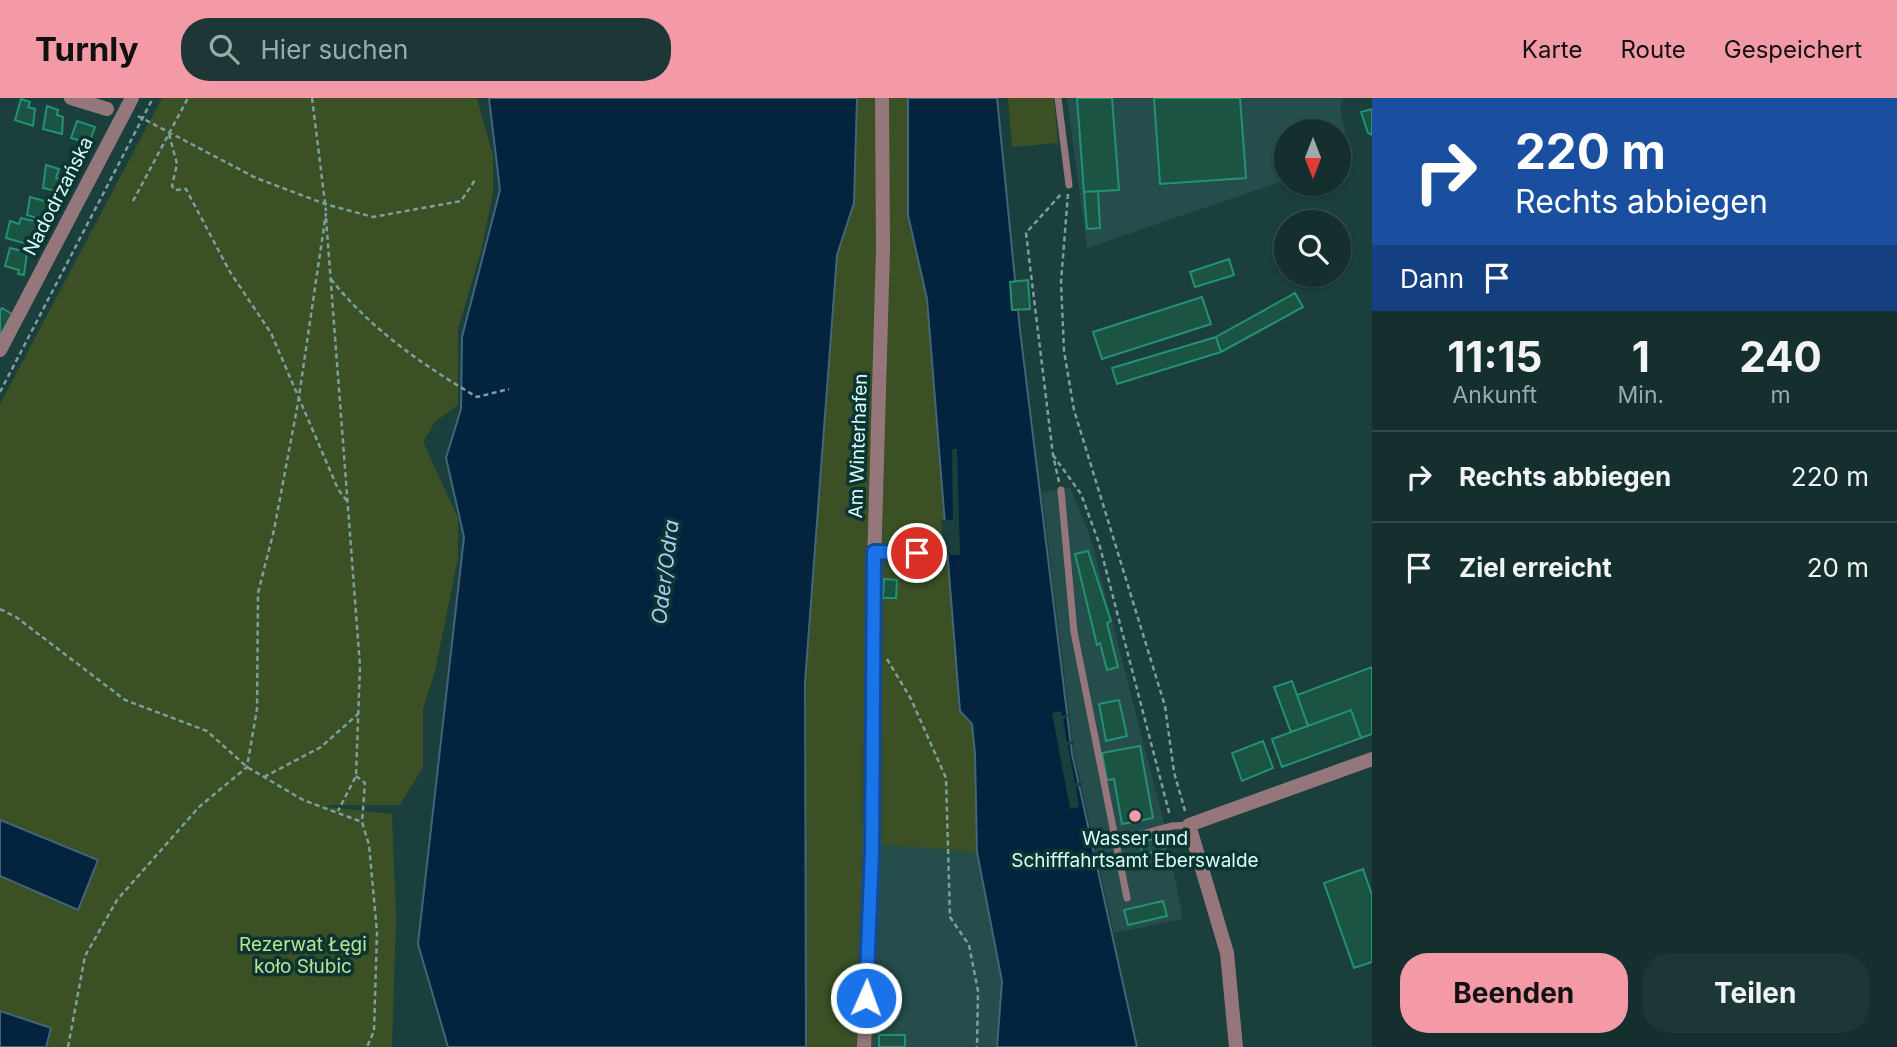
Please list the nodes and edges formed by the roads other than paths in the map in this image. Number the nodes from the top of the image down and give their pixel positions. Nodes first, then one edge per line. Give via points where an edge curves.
1 (71, 98) edge
2 (132, 98) edge
3 (882, 98) edge
4 (1058, 98) edge
5 (107, 109) dead end
6 (1069, 185) road end
7 (0, 349) edge
8 (1061, 490) road end
9 (917, 535) dead end
10 (874, 552) junction
11 (1372, 759) edge
12 (1189, 825) junction
13 (1117, 841) junction
14 (1127, 898) dead end
15 (864, 1047) edge
16 (1236, 1047) edge

1 - 5 street
2 - 7 street, Nadodrzańska
3 - 10 street, Am Winterhafen via 883,249
4 - 6 lane
8 - 13 lane via 1074,632
9 - 10 lane via 917,553
10 - 15 street, Am Winterhafen via 872,851
11 - 12 street
12 - 13 lane
12 - 16 street via 1227,953
13 - 14 lane

